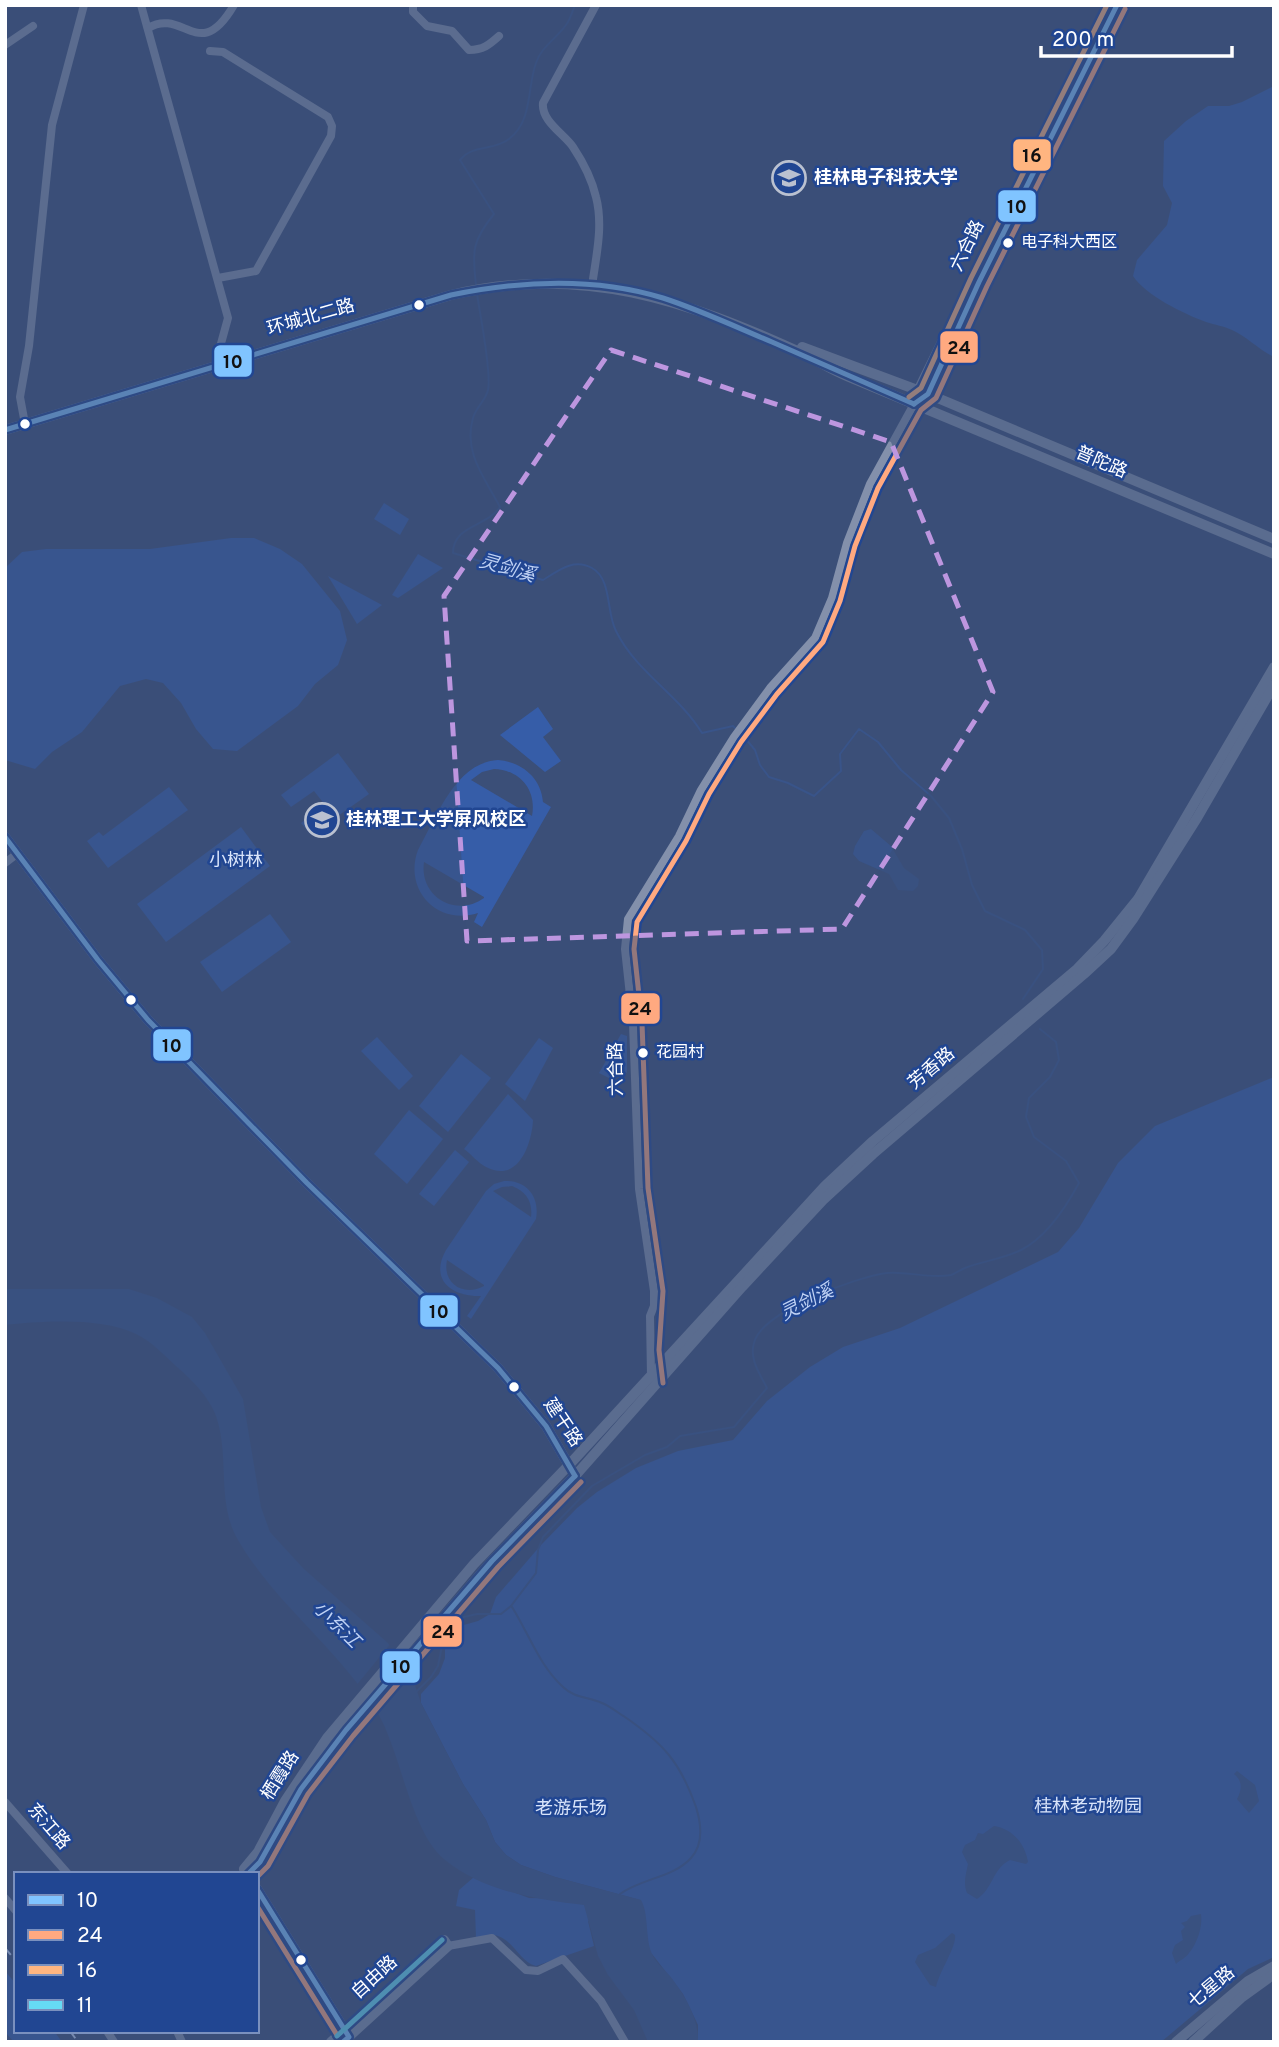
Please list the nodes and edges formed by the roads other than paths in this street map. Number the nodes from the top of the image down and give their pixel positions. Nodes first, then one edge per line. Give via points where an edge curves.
1 (84, 5) edge
2 (141, 5) edge
3 (234, 5) edge
4 (413, 5) edge
5 (596, 5) edge
6 (1108, 5) edge
7 (1117, 5) edge
8 (33, 26) dead end
9 (148, 28) junction
10 (499, 36) dead end
11 (5, 46) edge
12 (209, 51) dead end
13 (218, 278) junction
14 (593, 279) junction
15 (490, 284) junction
16 (217, 361) junction
17 (923, 392) junction
18 (914, 404) junction
19 (24, 421) junction
20 (5, 423) edge
21 (5, 430) edge
22 (1274, 539) edge
23 (1274, 554) edge
24 (1274, 667) edge
25 (1274, 685) edge
26 (5, 837) edge
27 (18, 853) junction
28 (5, 863) edge
29 (653, 1380) junction
30 (572, 1471) junction
31 (5, 1802) edge
32 (66, 1872) edge
33 (246, 1872) edge
34 (259, 1892) edge
35 (259, 1905) edge
36 (446, 1943) joint
37 (1274, 1966) edge
38 (1274, 1974) edge
39 (344, 2039) edge
40 (625, 2042) edge
41 (1177, 2042) edge
42 (1193, 2042) edge

1 - 19 street via 52,125 20,397
2 - 9 street
3 - 9 street via 216,30 203,34 159,21
4 - 10 street via 413,12 427,26 452,31 469,50 487,46
5 - 14 street via 542,108 572,145 597,198 599,240
6 - 17 main road, 六合路
7 - 17 main road, 六合路
8 - 11 street
9 - 13 street
12 - 13 street via 223,52 328,117 332,126 331,136 256,271
13 - 16 street via 228,318
14 - 15 main road via 542,277
14 - 17 main road via 697,304
15 - 16 main road, 环城北二路
15 - 18 main road via 569,284 662,298
16 - 19 main road, 环城北二路
17 - 18 main road
17 - 22 main road, 普陀路
18 - 23 main road, 普陀路
18 - 29 street, 六合路 via 870,484 816,638 770,688 734,737 628,919 625,934 634,1023 639,1189 654,1290 650,1316
19 - 20 main road, 环城北二路
19 - 21 main road, 环城北二路
24 - 29 main road, 芳香路 via 1138,899 1104,941 825,1186
25 - 29 main road, 芳香路 via 1196,818 1111,949 823,1200
26 - 27 main road, 建干路
27 - 28 street
27 - 30 main road, 建干路 via 148,1020 489,1359 546,1426
29 - 30 main road, 芳香路
30 - 33 main road, 栖霞路 via 363,1704 302,1788 260,1863
31 - 32 street, 东江路
34 - 39 main road
35 - 39 main road
36 - 39 main road, 自由路
36 - 40 street via 492,1938 533,1972 564,1960 601,2001
37 - 41 main road, 七星路 via 1248,1981
38 - 42 main road

